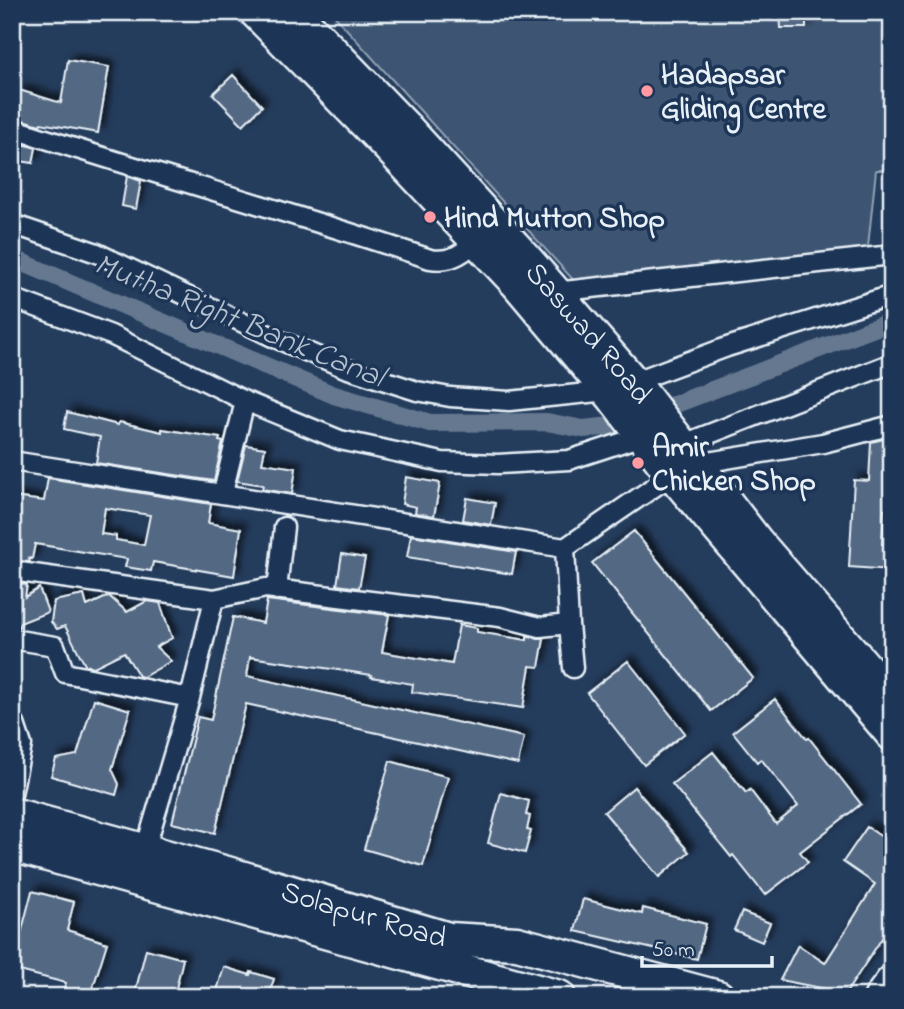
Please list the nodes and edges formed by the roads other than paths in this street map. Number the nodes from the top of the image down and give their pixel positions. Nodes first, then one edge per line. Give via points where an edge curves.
1 (256, 12) edge
2 (294, 12) edge
3 (12, 128) edge
4 (12, 224) edge
5 (478, 242) junction
6 (892, 255) edge
7 (555, 292) junction
8 (892, 295) edge
9 (12, 298) edge
10 (892, 363) edge
11 (623, 390) junction
12 (245, 401) junction
13 (892, 425) edge
14 (662, 449) junction
15 (12, 461) edge
16 (223, 492) junction
17 (285, 527) dead end
18 (757, 541) junction
19 (565, 548) junction
20 (12, 571) edge
21 (277, 590) junction
22 (214, 599) junction
23 (569, 624) junction
24 (12, 639) edge
25 (573, 668) dead end
26 (892, 674) edge
27 (190, 698) junction
28 (892, 698) edge
29 (12, 722) edge
30 (892, 734) edge
31 (892, 753) edge
32 (12, 794) edge
33 (12, 814) edge
34 (12, 845) edge
35 (145, 850) junction
36 (445, 951) junction
37 (515, 972) junction
38 (892, 982) edge
39 (559, 997) edge
40 (640, 997) edge
41 (718, 997) edge
42 (881, 997) edge

1 - 5 highway, Saswad Road
2 - 7 highway, Saswad Road
3 - 5 street via 430,259 453,259
4 - 11 street via 97,253 345,368 417,391 509,401
5 - 11 highway, Saswad Road
6 - 7 street
7 - 11 highway, Saswad Road
8 - 11 street via 727,347
9 - 12 street via 111,335
10 - 14 street
11 - 14 highway, Saswad Road
12 - 14 street via 340,440 442,462 569,460
12 - 16 street
13 - 14 street via 823,443
14 - 18 highway, Saswad Road
14 - 19 street
14 - 30 highway
14 - 31 highway via 786,627
15 - 16 street
16 - 19 street
17 - 21 street
18 - 26 highway via 821,593
18 - 28 highway
19 - 23 street
20 - 22 street
21 - 22 street
21 - 23 street via 500,617 540,628
22 - 27 street
23 - 25 street
24 - 27 street via 55,646 65,673
27 - 35 street
29 - 32 street via 22,745
33 - 35 highway, Solapur Road
34 - 36 highway, Solapur Road
35 - 36 highway, Solapur Road
36 - 37 highway
36 - 41 highway, Solapur Road via 517,943
37 - 39 highway
37 - 40 highway
38 - 42 highway

